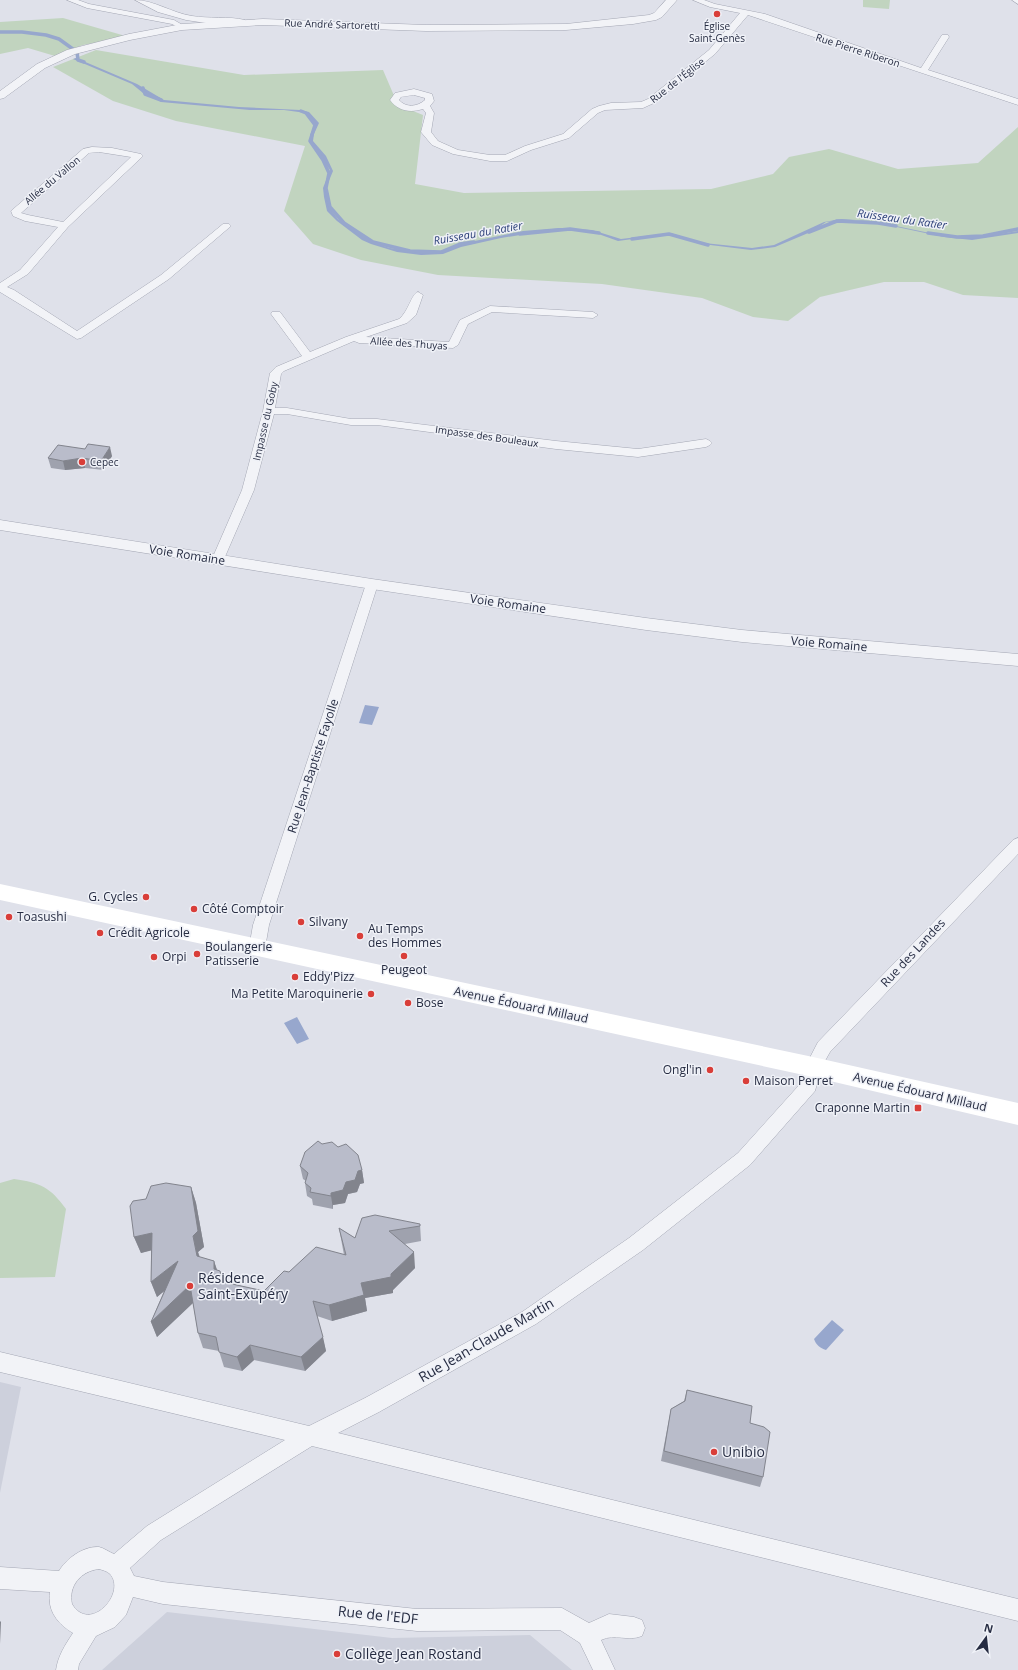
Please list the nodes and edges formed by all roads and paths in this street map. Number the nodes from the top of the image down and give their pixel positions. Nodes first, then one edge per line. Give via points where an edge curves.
1 (71, 0) edge
2 (139, 0) edge
3 (672, 0) edge
4 (697, 0) edge
5 (746, 12) junction
6 (242, 22) junction
7 (182, 27) junction
8 (945, 37) dead end
9 (923, 71) junction
10 (0, 96) edge
11 (1018, 102) edge
12 (425, 106) dead end
13 (65, 225) junction
14 (226, 226) dead end
15 (0, 287) edge
16 (418, 295) dead end
17 (276, 314) dead end
18 (594, 315) dead end
19 (350, 339) junction
20 (308, 357) junction
21 (269, 411) junction
22 (706, 443) dead end
23 (0, 525) edge
24 (218, 559) junction
25 (372, 584) junction
26 (1018, 660) edge
27 (1018, 844) edge
28 (0, 892) edge
29 (257, 948) junction
30 (813, 1067) junction
31 (1018, 1114) edge
32 (0, 1362) edge
33 (310, 1436) junction
34 (117, 1565) junction
35 (0, 1578) edge
36 (64, 1582) junction
37 (126, 1585) junction
38 (1018, 1610) edge
39 (89, 1626) junction
40 (634, 1628) dead end
41 (588, 1636) junction
42 (67, 1670) edge
43 (604, 1670) edge

1 - 7 street via 94,7 174,22
2 - 6 street via 155,8 194,20
3 - 6 street, Rue André Sartoretti via 652,18 566,27 426,28
4 - 5 street, Rue Pierre Riberon
5 - 9 street, Rue Pierre Riberon
5 - 12 street, Rue de l'Église via 712,52 651,101 643,105 602,108 566,136 528,148 507,158 456,152 435,143 426,132 430,113
6 - 7 street, Rue André Sartoretti
7 - 10 street, Rue André Sartoretti via 77,51 41,66
8 - 9 street
9 - 11 street, Rue Pierre Riberon
13 - 13 street, Allée du Vallon via 76,215 138,156 102,149 86,151 16,211 16,214 25,218
13 - 15 street, Allée du Vallon via 24,272
14 - 15 street, Allée du Vallon via 165,277 77,336
16 - 19 street, Impasse du Goby via 411,315 403,321
17 - 20 street
18 - 19 street, Allée des Thuyas via 490,309 464,322 453,346
19 - 20 street, Impasse du Goby
20 - 21 street, Impasse du Goby via 276,373
21 - 22 street, Impasse des Bouleaux via 326,416 351,422 438,428 556,445 638,452
21 - 24 street, Impasse du Goby via 248,490
23 - 24 street, Voie Romaine
24 - 25 street, Voie Romaine
25 - 26 street, Voie Romaine via 742,636
25 - 29 street, Rue Jean-Baptiste Fayolle via 261,925
27 - 30 street, Rue des Landes via 824,1047
28 - 29 main road, Avenue Édouard Millaud
29 - 30 main road, Avenue Édouard Millaud
30 - 31 main road, Avenue Édouard Millaud
30 - 33 street, Rue Jean-Claude Martin via 809,1086 744,1159 636,1244 529,1318 372,1406
32 - 33 street
33 - 34 street, Rue Jean-Claude Martin via 154,1533
33 - 38 street
34 - 36 street via 100,1558 89,1560 79,1564
34 - 37 street
35 - 36 street
36 - 39 street via 61,1593 64,1613 70,1621 79,1626
37 - 39 street via 119,1608 111,1618
37 - 41 street, Rue de l'EDF via 164,1592 417,1620 562,1619
39 - 42 street via 68,1660
40 - 41 street via 609,1625
41 - 43 street

